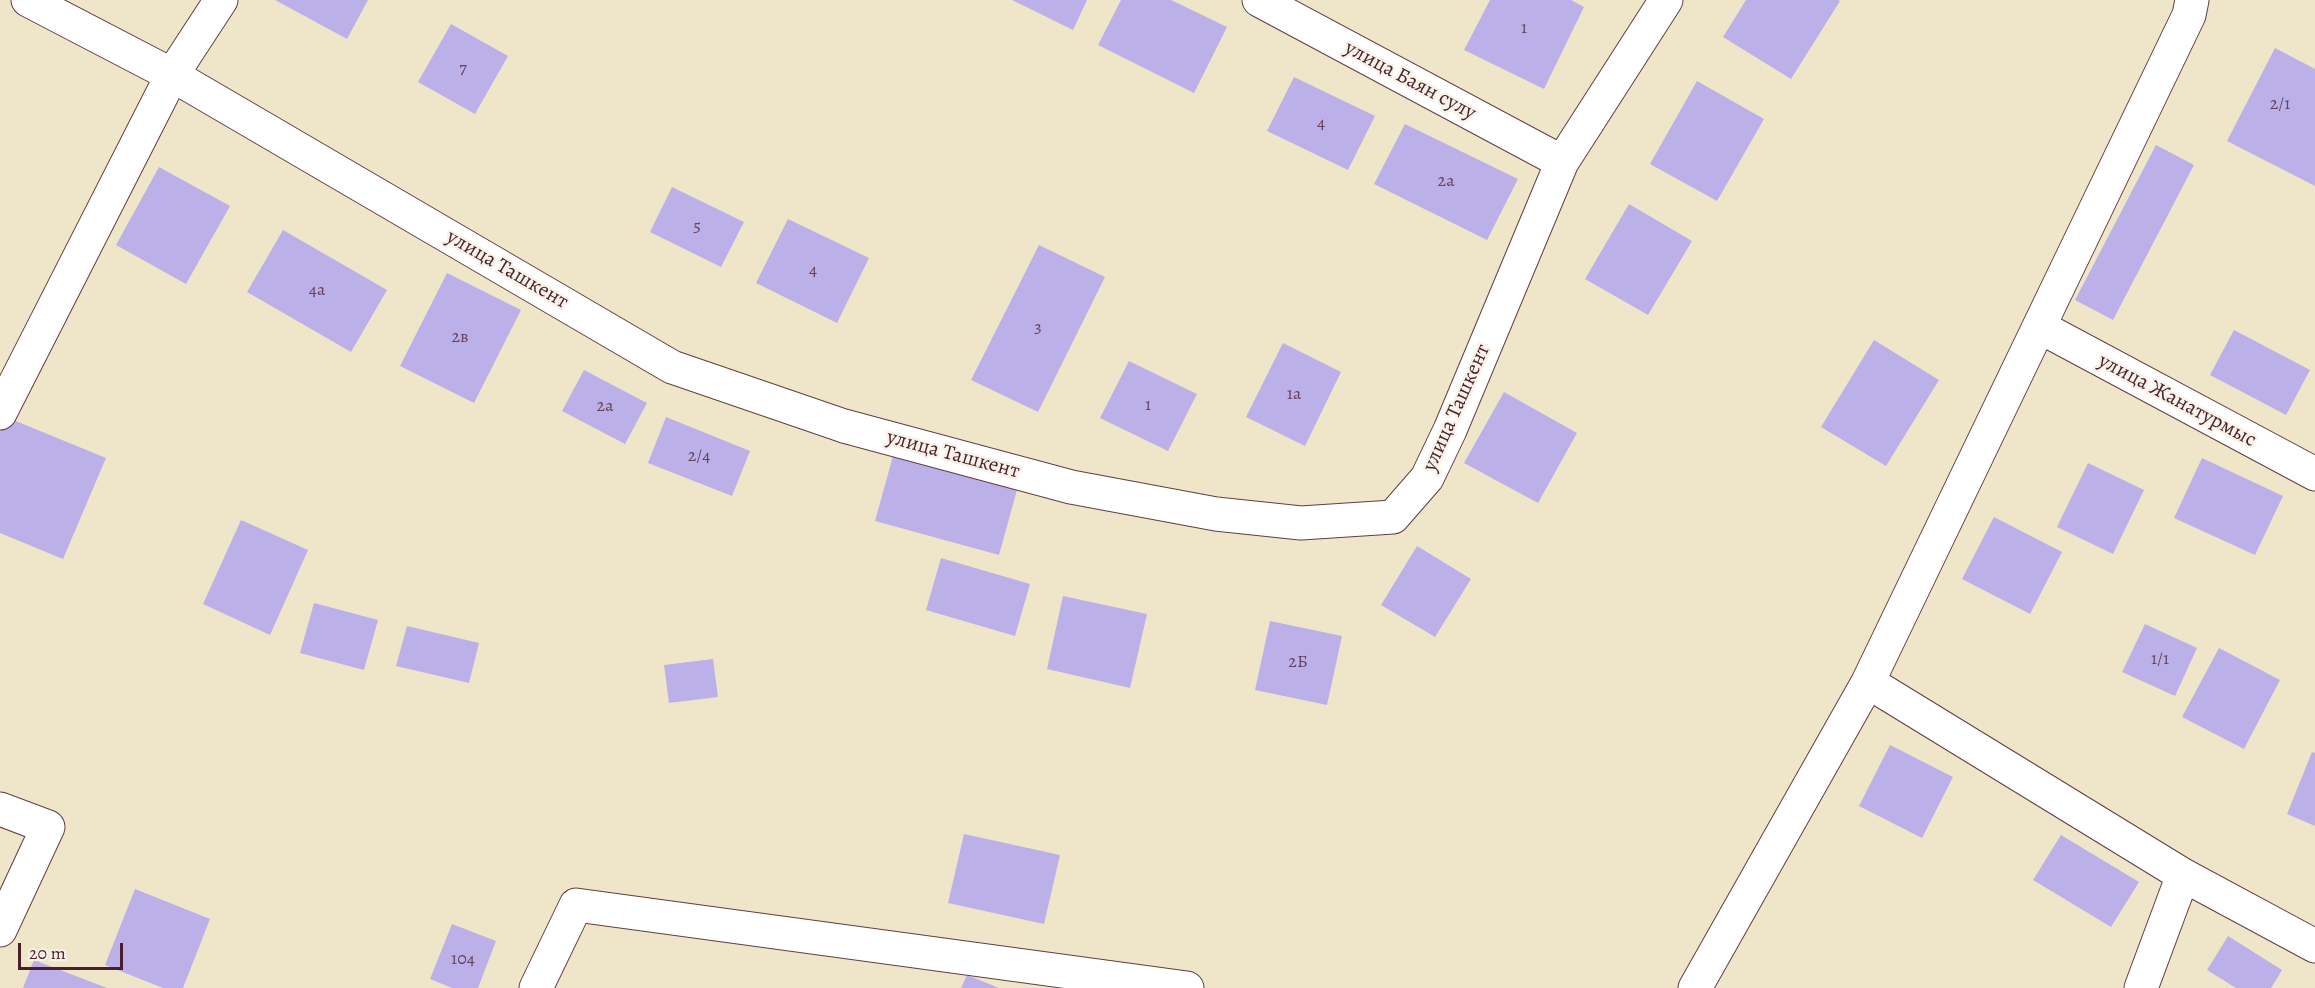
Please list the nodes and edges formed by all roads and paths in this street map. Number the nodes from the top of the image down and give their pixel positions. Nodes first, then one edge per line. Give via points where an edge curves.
1 (28, 0) edge
2 (221, 0) edge
3 (1259, 0) edge
4 (1666, 0) edge
5 (2192, 0) edge
6 (172, 75) junction
7 (1562, 162) junction
8 (2040, 327) junction
9 (0, 413) edge
10 (2315, 474) edge
11 (1868, 681) junction
12 (0, 809) edge
13 (2183, 875) junction
14 (0, 930) edge
15 (2315, 946) edge
16 (1055, 979) edge
17 (536, 988) edge
18 (1187, 988) edge
19 (1695, 988) edge
20 (2140, 988) edge

1 - 6 street, улица Ташкент
2 - 6 street
3 - 7 street, улица Баян сулу
4 - 7 street, улица Ташкент
5 - 8 street via 2189,15
6 - 7 street, улица Ташкент via 672,367 844,426 1071,487 1216,514 1301,522 1393,517 1427,478
6 - 9 street
8 - 10 street, улица Жанатурмыс
8 - 11 street
11 - 13 street
11 - 19 street
12 - 14 street via 48,827
13 - 15 street
13 - 20 street
16 - 17 street via 576,905
16 - 18 street

